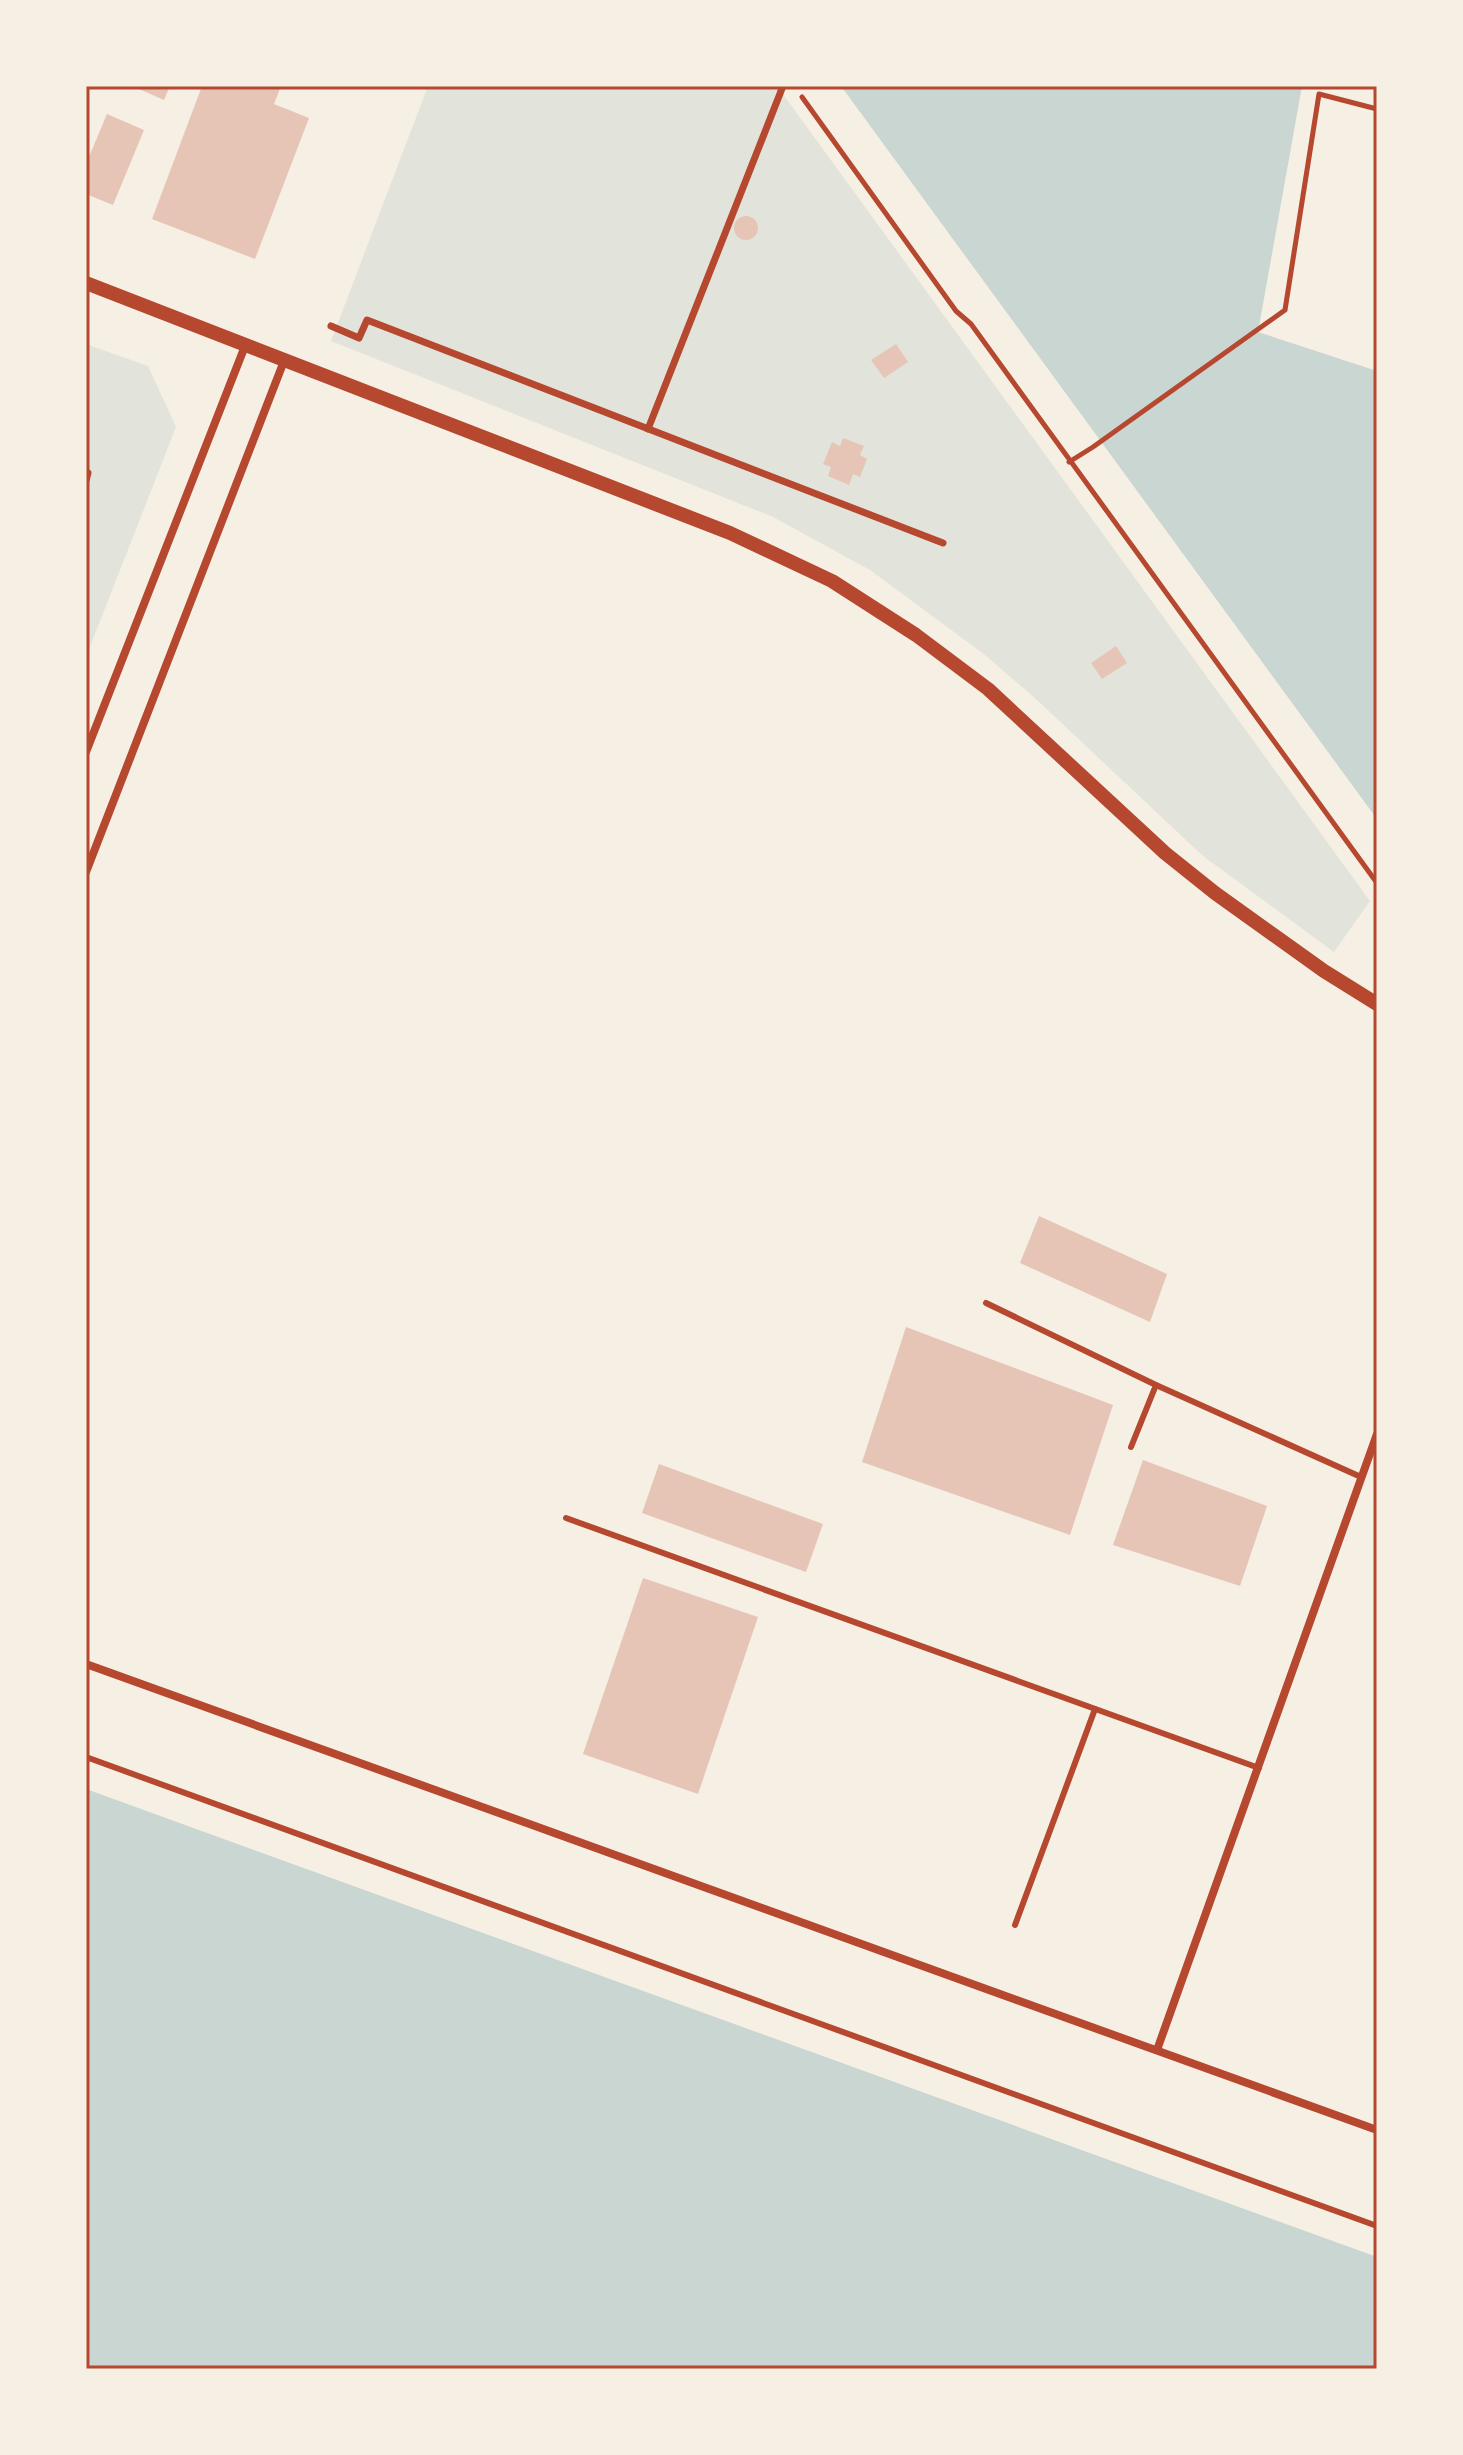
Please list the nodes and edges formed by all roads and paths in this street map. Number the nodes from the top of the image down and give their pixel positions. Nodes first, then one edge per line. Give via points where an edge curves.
1 (783, 86) edge
2 (794, 86) edge
3 (1377, 109) edge
4 (86, 283) edge
5 (331, 326) dead end
6 (245, 346) junction
7 (284, 361) junction
8 (648, 429) junction
9 (1069, 462) junction
10 (86, 472) edge
11 (86, 481) edge
12 (943, 543) dead end
13 (86, 752) edge
14 (86, 872) edge
15 (1377, 883) edge
16 (1377, 1004) edge
17 (986, 1303) dead end
18 (1156, 1385) junction
19 (1377, 1434) edge
20 (1131, 1447) dead end
21 (1361, 1477) junction
22 (566, 1518) dead end
23 (86, 1664) edge
24 (1095, 1709) junction
25 (86, 1757) edge
26 (1260, 1768) junction
27 (1015, 1925) dead end
28 (1157, 2050) junction
29 (1377, 2130) edge
30 (1377, 2226) edge

1 - 8 street
2 - 9 path
3 - 9 path via 1319,94 1285,310
4 - 6 street
5 - 8 street via 359,338 367,320
6 - 7 street
6 - 13 street
7 - 14 street
7 - 16 street via 730,533 859,596 988,689 1215,893
8 - 12 street
9 - 15 path
10 - 11 street
17 - 18 lane
18 - 20 lane
18 - 21 lane
19 - 21 street
21 - 26 street
22 - 24 lane
23 - 28 street
24 - 26 lane
24 - 27 lane
25 - 30 lane
26 - 28 street
28 - 29 street

